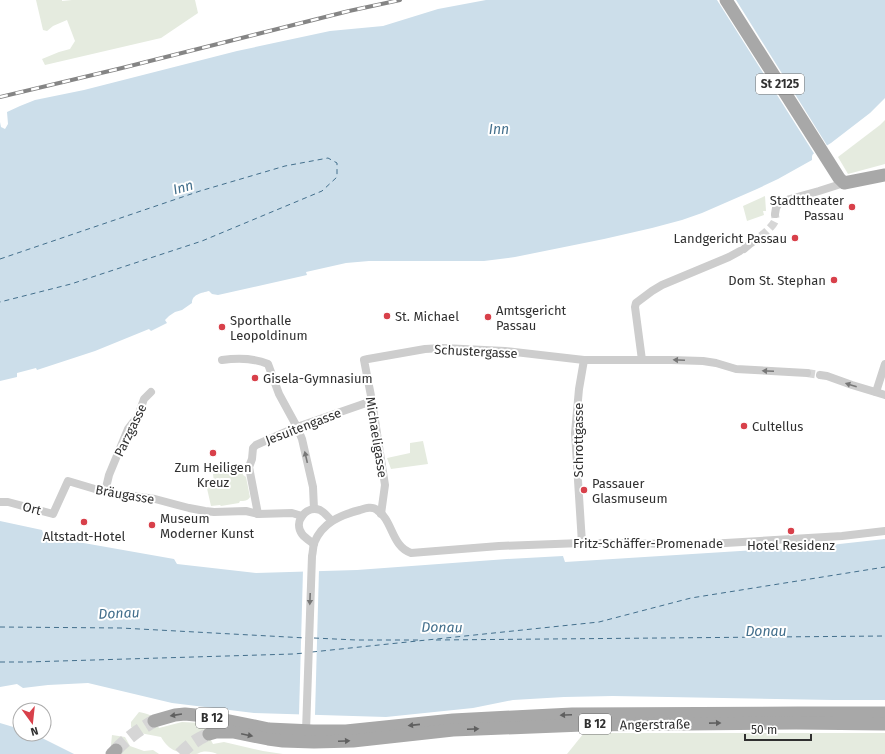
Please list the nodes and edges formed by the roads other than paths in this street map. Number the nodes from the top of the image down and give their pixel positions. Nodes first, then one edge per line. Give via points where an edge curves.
1 (726, 0) edge
2 (885, 175) edge
3 (844, 183) junction
4 (775, 214) tunnel mouth
5 (751, 243) tunnel mouth
6 (222, 360) dead end
7 (364, 360) joint
8 (584, 360) junction
9 (642, 360) junction
10 (885, 364) edge
11 (807, 373) tunnel mouth
12 (824, 376) tunnel mouth
13 (151, 392) dead end
14 (876, 392) junction
15 (885, 395) edge
16 (372, 401) junction
17 (297, 427) junction
18 (68, 481) joint
19 (105, 492) junction
20 (0, 502) edge
21 (314, 509) junction
22 (258, 514) junction
23 (381, 514) junction
24 (302, 516) junction
25 (332, 520) junction
26 (885, 531) edge
27 (582, 543) junction
28 (314, 544) junction
29 (885, 713) edge
30 (154, 721) tunnel mouth
31 (885, 724) edge
32 (209, 734) tunnel mouth
33 (306, 737) junction

1 - 3 main road, St 2125
2 - 3 main road
3 - 4 street via 779,203
5 - 9 street via 729,258 662,285 636,303
6 - 17 street via 259,360 268,364 279,394
7 - 8 street, Schustergasse via 443,348 505,351
7 - 16 street, Michaeligasse
8 - 9 street, Schustergasse
8 - 27 street, Schrottgasse via 575,433
11 -> 9 street, Schustergasse via 736,369 703,361
10 - 14 street
14 -> 12 street
13 - 19 street, Parzgasse via 144,399 138,416 128,429 109,475
14 - 15 street
16 - 17 street, Jesuitengasse
16 - 23 street, Michaeligasse via 385,485
21 -> 17 street via 313,487
17 - 22 street, Jesuitengasse via 253,448 249,467
18 - 19 street, Bräugasse
18 - 20 street, Ort via 53,514
19 - 22 street, Bräugasse via 155,499 205,511 246,511
21 - 24 street
21 - 25 street via 320,510
22 - 24 street, Bräugasse via 292,513
23 - 25 street via 372,508
23 - 27 street, Fritz-Schäffer-Promenade via 402,548 411,553
24 - 28 street via 299,524 301,533
25 - 28 street via 321,531
26 - 27 street, Fritz-Schäffer-Promenade via 691,545
28 -> 33 street
29 -> 33 main road, Angerstraße / B 12 via 572,714 453,720
33 -> 30 main road, Angerstraße / B 12 via 205,716 185,714
33 -> 31 main road, Angerstraße / B 12 via 353,741 453,730 583,725
32 -> 33 main road, Angerstraße / B 12 via 233,732 268,739

